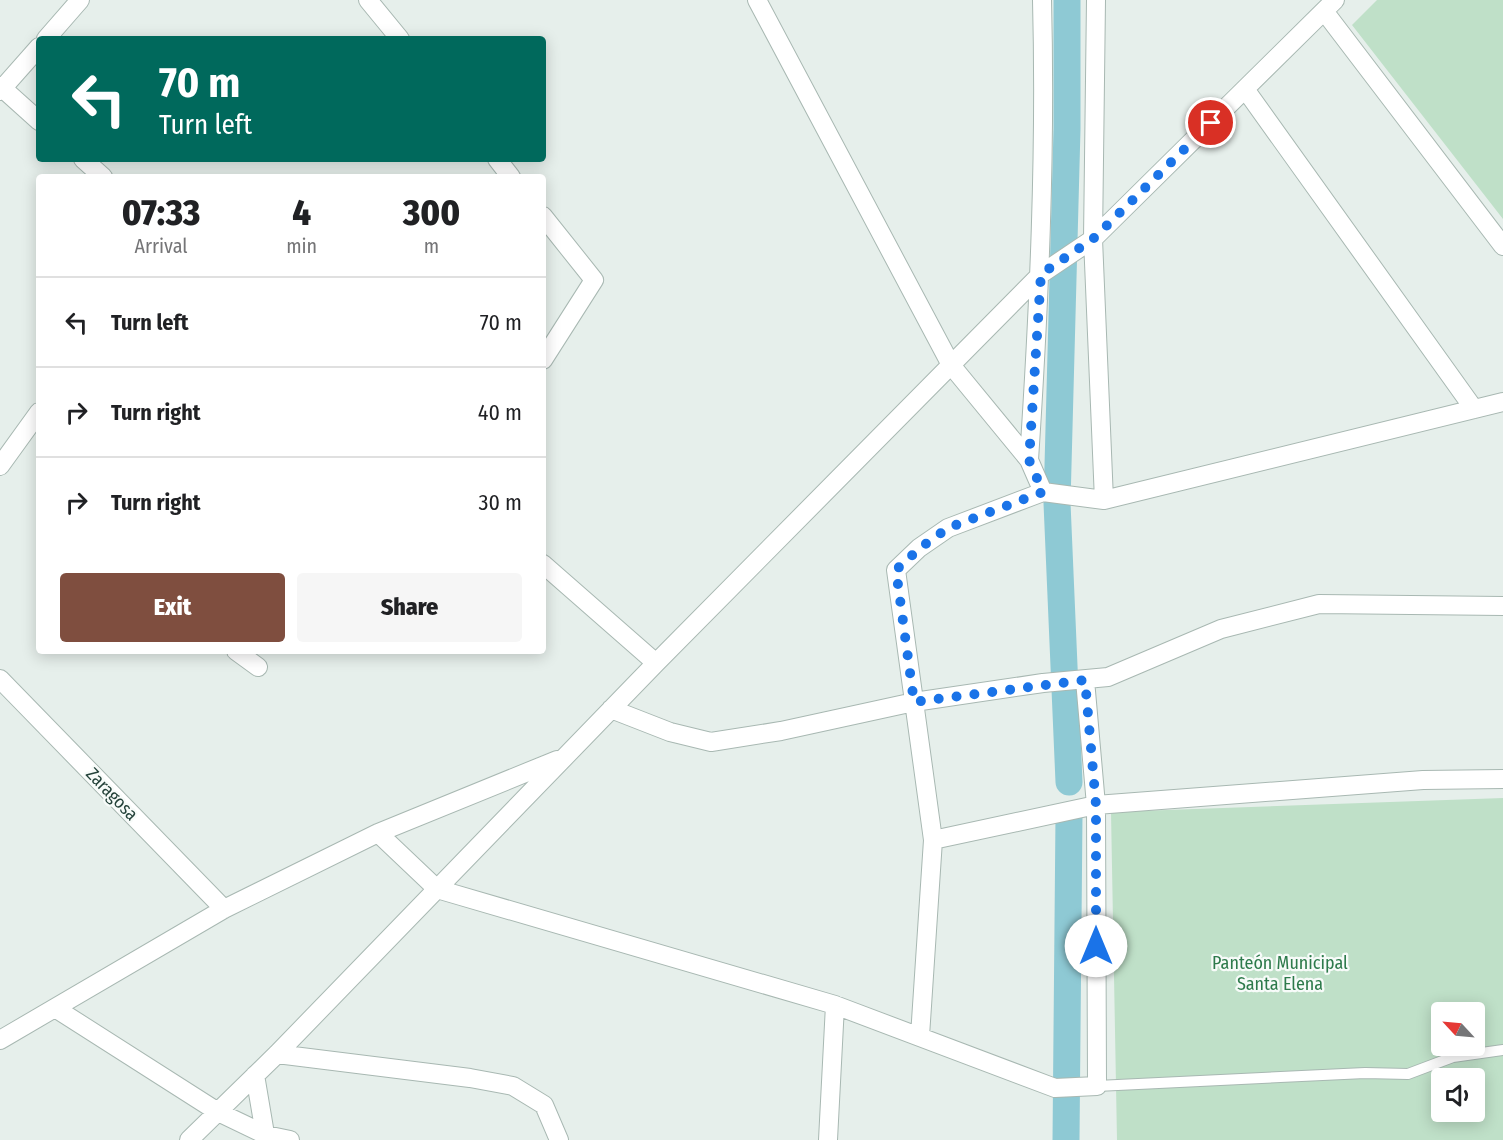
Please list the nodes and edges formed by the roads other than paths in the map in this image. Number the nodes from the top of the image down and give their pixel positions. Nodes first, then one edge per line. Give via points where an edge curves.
1 (80, 0) edge
2 (368, 0) edge
3 (757, 0) edge
4 (1042, 0) edge
5 (1096, 0) edge
6 (1329, 5) edge
7 (49, 36) edge
8 (398, 36) edge
9 (36, 50) edge
10 (1, 88) edge
11 (1245, 89) junction
12 (36, 118) edge
13 (86, 162) edge
14 (499, 162) edge
15 (100, 174) edge
16 (509, 174) edge
17 (546, 220) edge
18 (1093, 239) junction
19 (1503, 246) edge
20 (1041, 274) junction
21 (546, 355) edge
22 (951, 365) junction
23 (1503, 402) edge
24 (1474, 409) junction
25 (36, 416) edge
26 (1029, 460) junction
27 (0, 466) edge
28 (1043, 492) junction
29 (1104, 500) junction
30 (546, 567) edge
31 (1503, 606) edge
32 (240, 654) edge
33 (656, 663) junction
34 (258, 667) dead end
35 (0, 678) edge
36 (1085, 680) junction
37 (914, 702) junction
38 (611, 709) junction
39 (565, 757) junction
40 (1503, 779) edge
41 (1096, 805) junction
42 (378, 833) junction
43 (933, 840) junction
44 (437, 889) junction
45 (224, 909) junction
46 (835, 1005) junction
47 (55, 1008) junction
48 (920, 1036) junction
49 (0, 1040) edge
50 (1503, 1050) edge
51 (277, 1054) junction
52 (255, 1076) junction
53 (1097, 1086) junction
54 (218, 1112) junction
55 (266, 1137) edge
56 (189, 1140) edge
57 (290, 1140) edge
58 (559, 1140) edge
59 (828, 1140) edge

1 - 7 street
2 - 8 street
3 - 22 street
4 - 20 street via 1045,110
5 - 18 street
6 - 11 street
6 - 19 street
9 - 10 street
10 - 12 street
11 - 18 street
11 - 24 street
13 - 15 street
14 - 16 street
17 - 21 street via 594,280
18 - 20 street
18 - 29 street
20 - 22 street
20 - 26 street
22 - 26 street
22 - 33 street
23 - 24 street
24 - 29 street
25 - 27 street
26 - 28 street
28 - 29 street
28 - 37 street via 948,528 896,570
30 - 33 street
31 - 36 street via 1318,604 1221,629 1108,677
32 - 34 street
33 - 38 street
35 - 45 street, Zaragosa
36 - 37 street
36 - 41 street
37 - 38 street via 711,742 670,732
37 - 43 street
38 - 39 street
39 - 42 street
39 - 44 street
40 - 41 street via 1423,780
41 - 43 street
41 - 53 street
42 - 44 street
42 - 45 street
43 - 48 street
44 - 46 street
44 - 51 street
45 - 47 street
46 - 48 street
46 - 59 street
47 - 49 street
47 - 54 street
48 - 53 street via 1064,1087
50 - 53 lane via 1453,1057 1408,1074
51 - 52 street
51 - 58 street via 513,1086 544,1105
52 - 54 street
52 - 55 street
54 - 55 street
54 - 56 street
55 - 57 street

